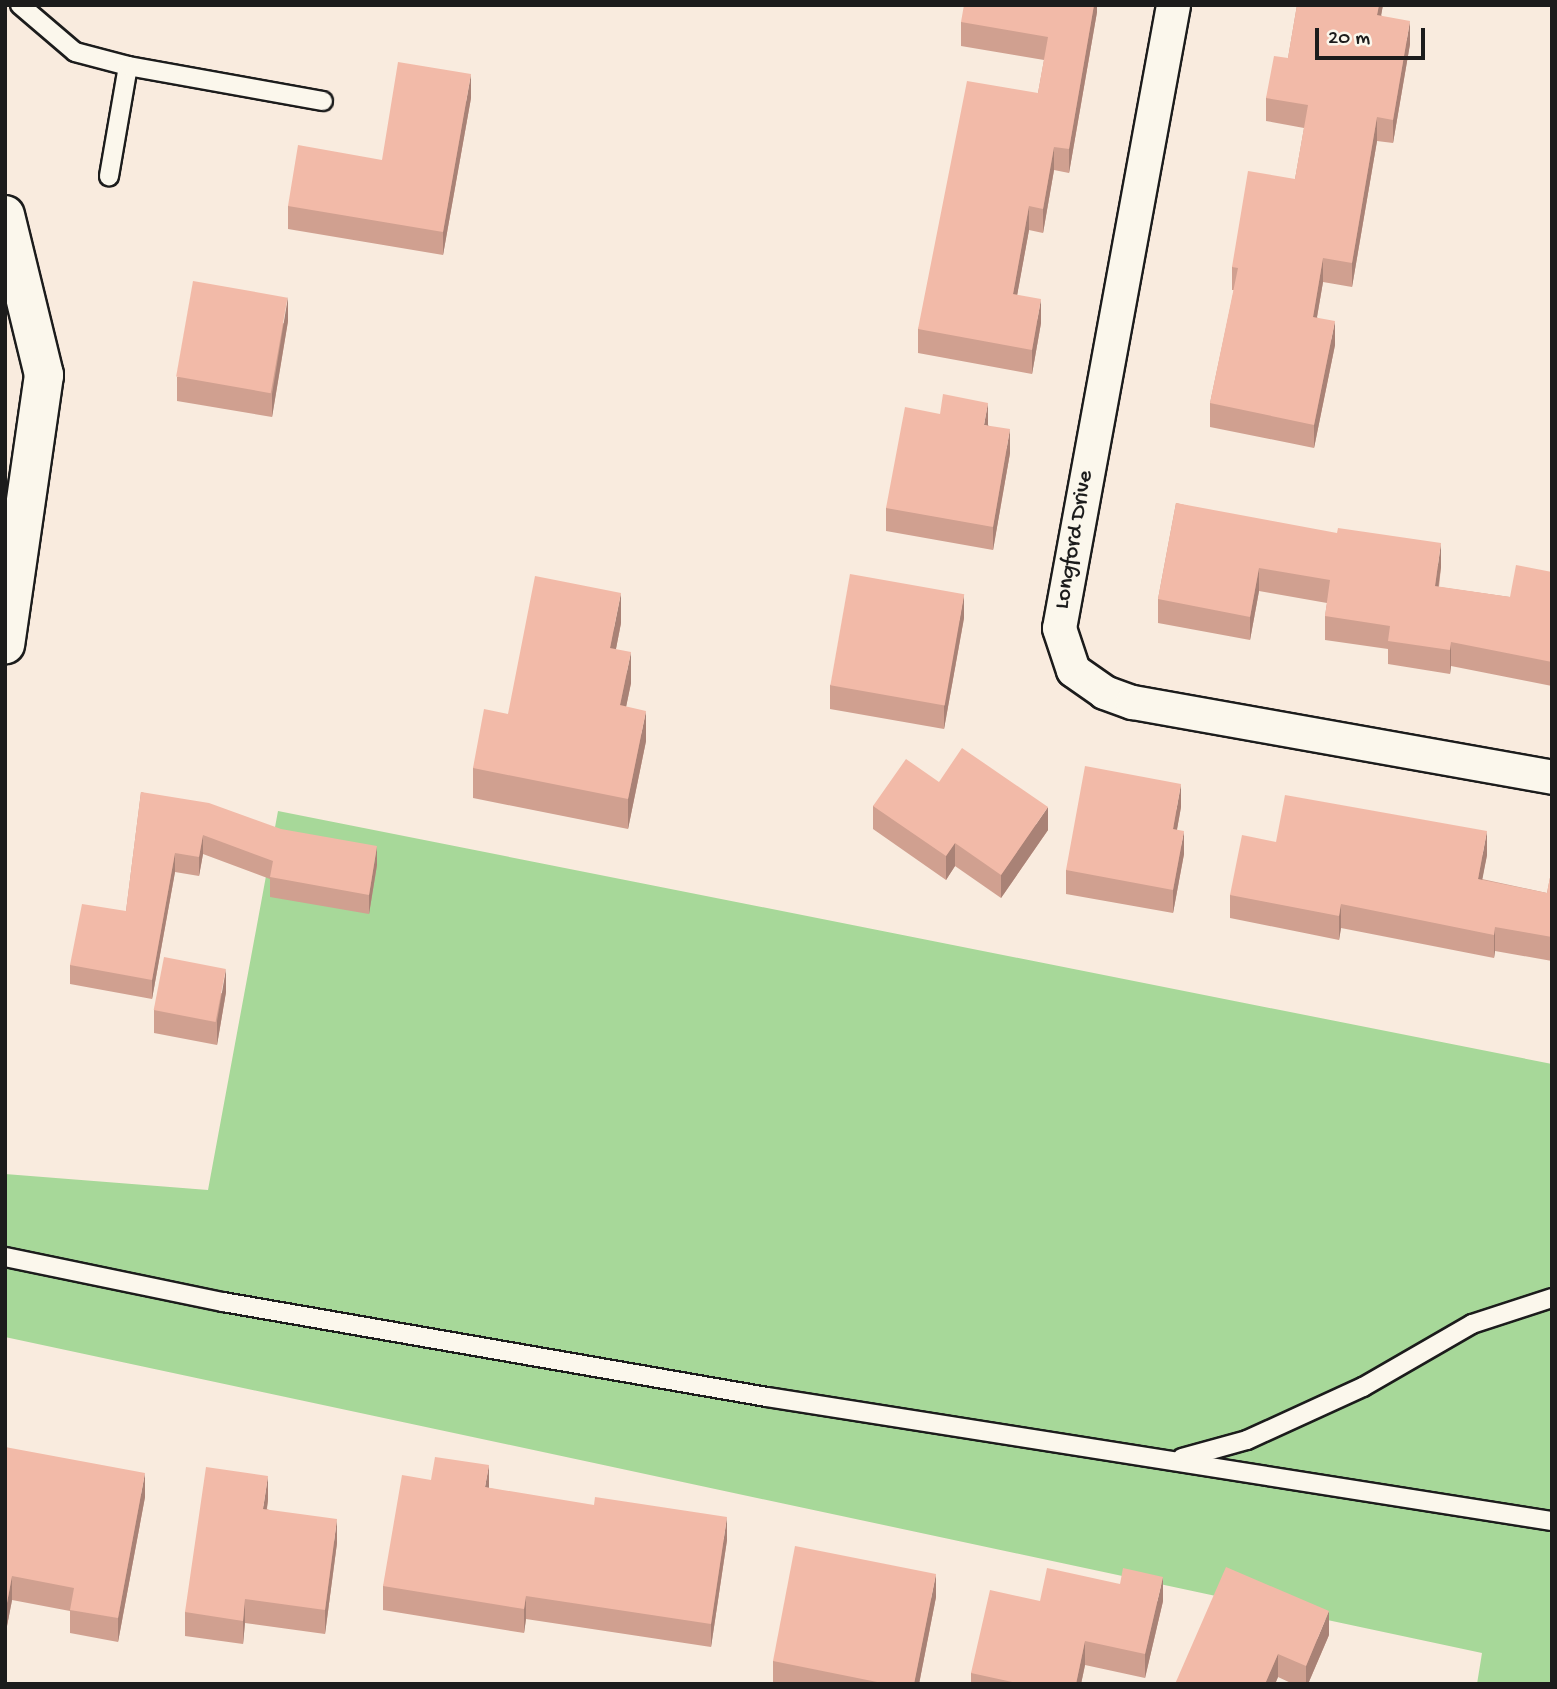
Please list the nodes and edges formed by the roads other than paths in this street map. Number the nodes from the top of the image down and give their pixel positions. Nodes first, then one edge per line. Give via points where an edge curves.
1 (20, 5) edge
2 (1173, 5) edge
3 (128, 66) junction
4 (323, 101) dead end
5 (110, 176) dead end
6 (5, 215) edge
7 (5, 490) edge
8 (16, 586) junction
9 (5, 645) edge
10 (1552, 777) edge
11 (5, 1257) edge
12 (1552, 1298) edge
13 (1175, 1459) junction
14 (1552, 1521) edge

1 - 3 lane via 75,52
2 - 10 street, Longford Drive via 1059,628 1073,670 1104,692 1132,702
3 - 4 lane
3 - 5 lane
6 - 8 main road via 44,375
7 - 8 main road
8 - 9 main road
11 - 13 lane via 223,1302 767,1397
12 - 13 lane via 1472,1324 1363,1387 1247,1440
13 - 14 lane

